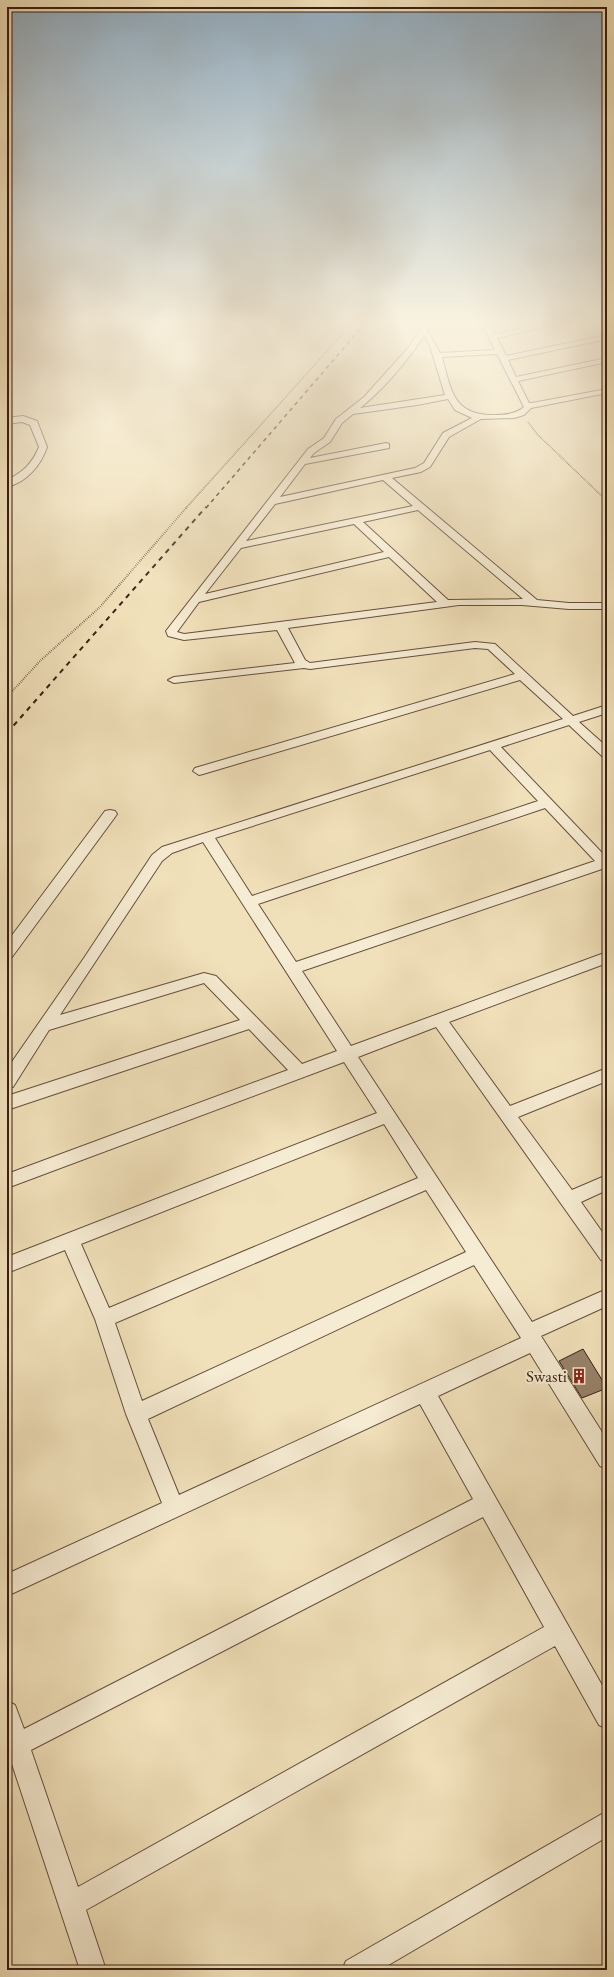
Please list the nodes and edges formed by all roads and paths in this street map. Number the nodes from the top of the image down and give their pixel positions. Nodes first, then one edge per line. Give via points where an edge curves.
1 (271, 412) edge
2 (353, 412) edge
3 (465, 412) edge
4 (521, 413) joint
5 (479, 417) junction
6 (7, 421) edge
7 (386, 446) dead end
8 (304, 462) junction
9 (386, 478) junction
10 (7, 484) edge
11 (607, 501) edge
12 (270, 502) junction
13 (420, 507) junction
14 (355, 520) junction
15 (236, 546) junction
16 (390, 554) junction
17 (194, 600) junction
18 (445, 603) junction
19 (534, 603) junction
20 (607, 606) edge
21 (281, 626) junction
22 (304, 665) junction
23 (524, 675) junction
24 (174, 680) dead end
25 (7, 697) edge
26 (607, 709) edge
27 (573, 721) junction
28 (493, 746) junction
29 (607, 754) edge
30 (199, 771) dead end
31 (547, 803) junction
32 (110, 814) dead end
33 (207, 837) junction
34 (605, 865) edge
35 (248, 902) junction
36 (7, 953) edge
37 (607, 957) edge
38 (291, 969) junction
39 (438, 1019) junction
40 (253, 1022) junction
41 (44, 1026) junction
42 (346, 1053) junction
43 (299, 1071) junction
44 (607, 1074) edge
45 (7, 1082) edge
46 (7, 1103) edge
47 (507, 1114) junction
48 (387, 1116) junction
49 (7, 1181) edge
50 (429, 1181) junction
51 (607, 1182) edge
52 (569, 1199) junction
53 (70, 1240) junction
54 (607, 1254) edge
55 (478, 1255) junction
56 (7, 1265) edge
57 (607, 1297) edge
58 (104, 1319) junction
59 (531, 1337) junction
60 (424, 1391) junction
61 (136, 1414) junction
62 (605, 1450) edge
63 (488, 1503) junction
64 (174, 1508) junction
65 (7, 1584) edge
66 (560, 1631) junction
67 (7, 1713) edge
68 (607, 1717) edge
69 (18, 1745) junction
70 (607, 1823) edge
71 (70, 1905) junction
72 (93, 1970) edge
73 (355, 1970) edge

1 - 25 path via 100,607 40,661
2 - 8 street via 339,421 327,440 312,451
3 - 5 street
4 - 5 street
4 - 11 path via 537,434
5 - 9 street via 446,435 423,468
6 - 10 street via 23,419 34,423 43,447 34,467
7 - 8 street
8 - 12 street
9 - 12 street
9 - 13 street
12 - 15 street
13 - 14 street
13 - 19 street
14 - 15 street
14 - 16 street
15 - 17 street
16 - 17 street
16 - 18 street
17 - 21 street via 170,630 172,634 184,636
18 - 19 street
18 - 21 street
19 - 20 street
21 - 22 street
22 - 23 street via 485,644 499,651
22 - 24 street
23 - 27 street
23 - 30 street
26 - 27 street
27 - 28 street
27 - 29 street
28 - 31 street
28 - 33 street
31 - 34 street
31 - 35 street
32 - 36 street
33 - 35 street
33 - 41 street via 167,850 157,858
34 - 38 street
35 - 38 street
37 - 39 street
38 - 42 street
39 - 42 street
39 - 47 street
40 - 41 street via 211,980 204,978
40 - 43 street
40 - 46 street
41 - 45 street
42 - 43 street
42 - 48 street
43 - 49 street
44 - 47 street
47 - 52 street
48 - 50 street
48 - 53 street
50 - 55 street
50 - 58 street
51 - 52 street
52 - 54 street
53 - 56 street
53 - 58 street
55 - 59 street
55 - 61 street
57 - 59 street
58 - 61 street
59 - 60 street
59 - 62 street
60 - 63 street
60 - 64 street
61 - 64 street
63 - 66 street
63 - 69 street
64 - 65 street
66 - 68 street
66 - 71 street
67 - 69 street
69 - 71 street
70 - 73 street
71 - 72 street

